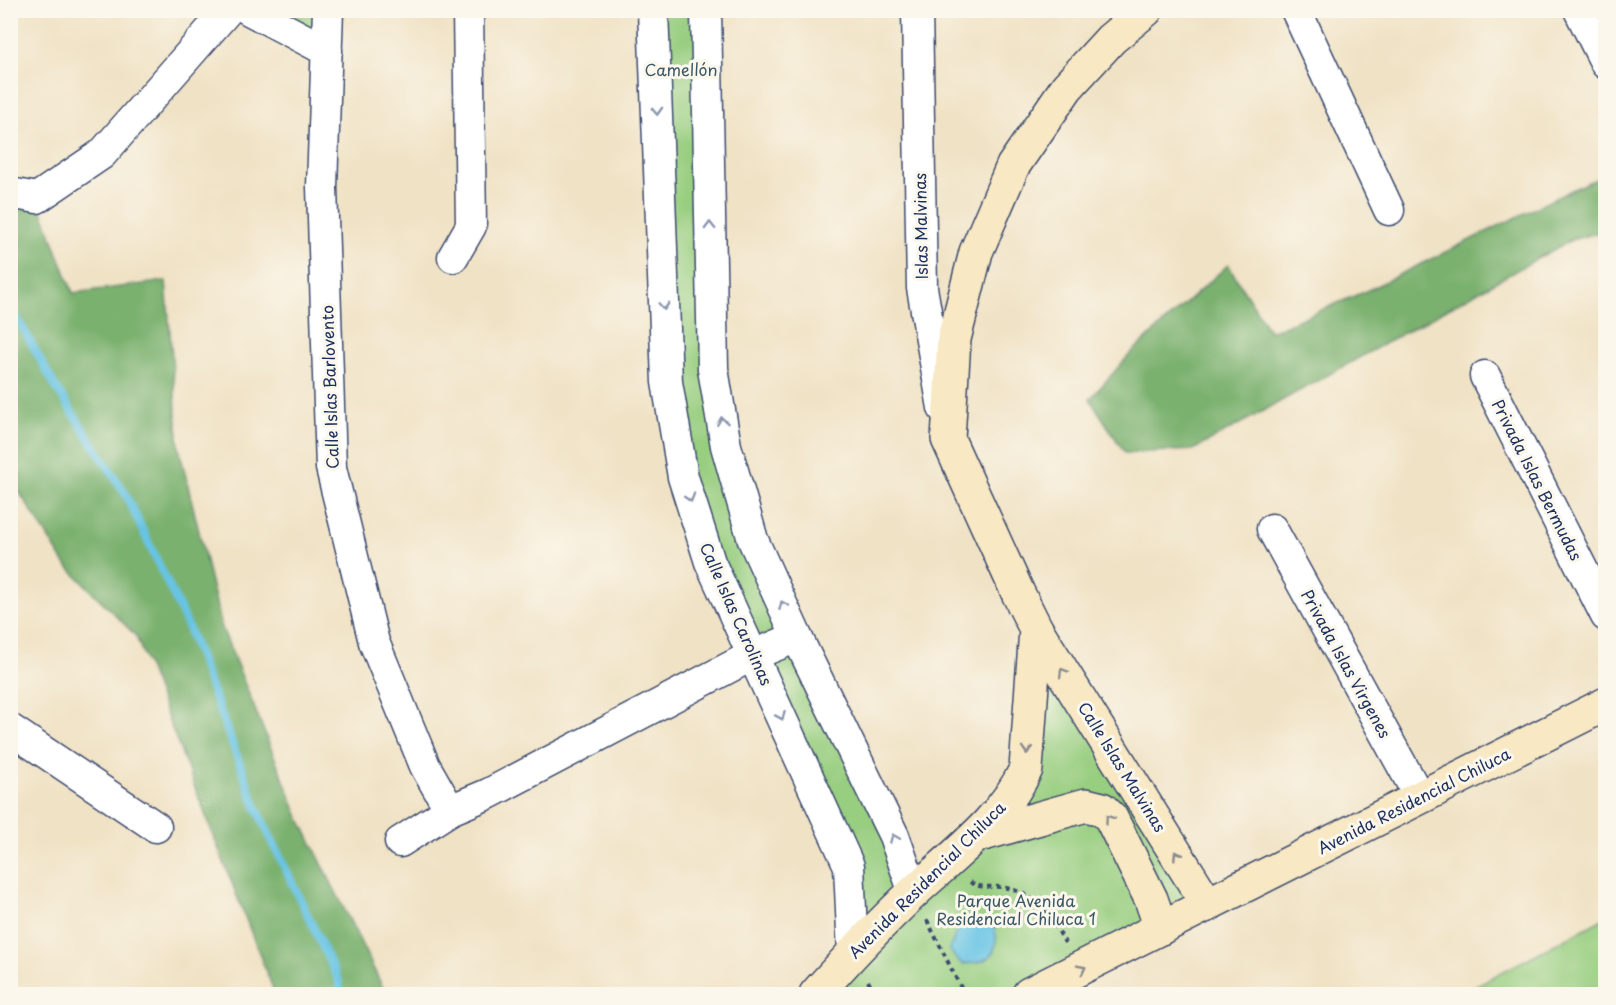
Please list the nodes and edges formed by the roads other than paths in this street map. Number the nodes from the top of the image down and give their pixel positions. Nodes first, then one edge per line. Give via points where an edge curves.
1 (228, 10) edge
2 (249, 10) edge
3 (328, 10) edge
4 (468, 10) edge
5 (653, 10) edge
6 (706, 10) edge
7 (917, 10) edge
8 (1146, 10) edge
9 (1296, 10) edge
10 (1579, 10) edge
11 (327, 51) junction
12 (1605, 64) edge
13 (10, 193) edge
14 (1389, 210) dead end
15 (453, 257) dead end
16 (1485, 376) dead end
17 (948, 439) junction
18 (1272, 529) dead end
19 (1605, 616) edge
20 (1036, 629) junction
21 (797, 637) junction
22 (753, 655) junction
23 (1605, 704) edge
24 (10, 729) edge
25 (1420, 798) junction
26 (450, 810) junction
27 (156, 827) dead end
28 (976, 836) junction
29 (400, 842) dead end
30 (914, 893) junction
31 (1208, 905) junction
32 (1161, 928) junction
33 (853, 954) junction
34 (816, 994) edge
35 (1029, 994) edge

1 - 13 street via 102,154 38,198
2 - 11 street
3 - 11 street, Calle Islas Barlovento
4 - 15 street via 471,226
5 -> 22 street, Calle Islas Carolinas via 667,382 683,477 710,562
21 -> 6 street via 753,540 726,447 714,369
7 - 17 street, Islas Malvinas via 922,288
8 - 17 street via 1111,39 1067,87 1013,166 976,252 954,339
9 - 14 street
10 - 12 street
11 - 26 street, Calle Islas Barlovento via 322,187 331,468 374,642 425,766
16 - 19 street, Privada Islas Bermudas
17 - 20 street
18 - 25 street, Privada Islas Virgenes
20 -> 28 street, Avenida Residencial Chiluca via 1026,769 1007,801
31 -> 20 street, Calle Islas Malvinas
21 - 22 street
30 -> 21 street via 894,837
22 - 26 street via 488,794
22 -> 33 street, Calle Islas Carolinas via 849,866
23 - 25 street, Avenida Residencial Chiluca
24 - 27 street
25 - 31 street, Avenida Residencial Chiluca
26 - 29 street
28 - 30 street, Avenida Residencial Chiluca
32 -> 28 street via 1111,818 1102,809 1086,806
30 - 33 street, Avenida Residencial Chiluca
31 - 32 street, Avenida Residencial Chiluca
35 -> 32 street, Avenida Residencial Chiluca
33 - 34 street, Avenida Residencial Chiluca

